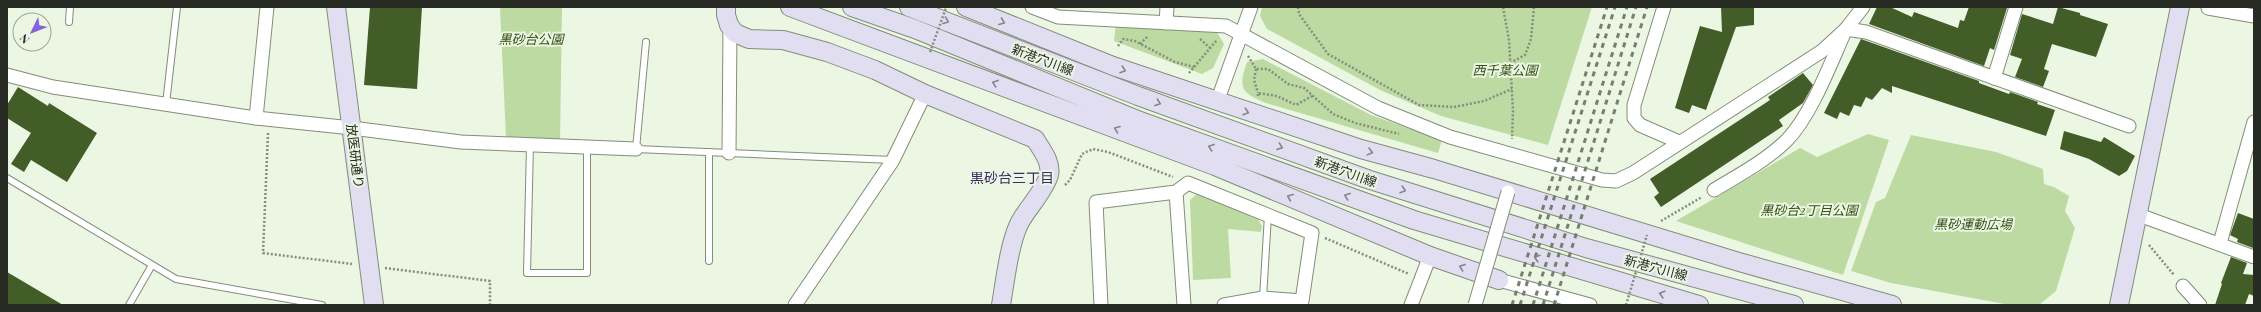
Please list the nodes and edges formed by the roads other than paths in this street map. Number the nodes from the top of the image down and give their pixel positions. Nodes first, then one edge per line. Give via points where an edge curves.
1 (70, 7) edge
2 (177, 7) edge
3 (268, 7) edge
4 (336, 7) edge
5 (726, 7) edge
6 (790, 7) edge
7 (852, 7) edge
8 (909, 7) edge
9 (966, 7) edge
10 (1032, 7) edge
11 (1167, 7) edge
12 (1251, 7) edge
13 (1664, 7) edge
14 (1863, 7) edge
15 (2016, 7) edge
16 (2180, 7) edge
17 (2208, 8) dead end
18 (2254, 16) edge
19 (69, 22) dead end
20 (1166, 23) junction
21 (730, 26) junction
22 (1846, 29) junction
23 (1241, 36) junction
24 (646, 42) dead end
25 (7, 75) edge
26 (1994, 78) junction
27 (925, 94) junction
28 (1217, 102) junction
29 (166, 104) junction
30 (262, 119) junction
31 (2254, 122) edge
32 (2129, 126) dead end
33 (352, 128) junction
34 (1680, 142) junction
35 (530, 145) junction
36 (587, 147) junction
37 (636, 149) junction
38 (709, 152) junction
39 (730, 153) junction
40 (893, 160) junction
41 (7, 178) edge
42 (1714, 190) road end
43 (1176, 192) junction
44 (1508, 192) junction
45 (1268, 215) junction
46 (2139, 215) junction
47 (2220, 243) junction
48 (1430, 256) junction
49 (2254, 257) edge
50 (709, 261) dead end
51 (152, 265) junction
52 (1499, 280) joint
53 (2184, 286) road end
54 (1263, 298) junction
55 (129, 305) edge
56 (322, 305) edge
57 (374, 305) edge
58 (795, 305) edge
59 (1001, 305) edge
60 (1101, 305) edge
61 (1184, 305) edge
62 (1224, 305) edge
63 (1411, 305) edge
64 (1474, 305) edge
65 (1590, 305) edge
66 (1699, 305) edge
67 (1794, 305) edge
68 (1892, 305) edge
69 (2119, 305) edge
70 (2200, 305) edge

1 - 19 lane
2 - 29 lane
3 - 30 street
4 - 33 street, 放医研通り
5 - 21 street
48 -> 6 street via 1215,166
66 -> 7 street, 新港穴川線 via 1406,217 1140,121 915,29
8 -> 67 street, 新港穴川線 via 1138,96 1367,179 1586,248
9 -> 28 street via 1113,66
10 - 20 street via 1058,17
11 - 20 street
12 - 23 street
13 - 34 street via 1634,106 1634,118 1640,125
14 - 22 street
15 - 26 street
16 - 46 street
17 - 18 street
20 - 23 street via 1226,26
21 - 27 street via 735,33 749,39 783,40 827,52 875,70
21 - 39 street
22 - 26 street via 1866,32
22 - 34 street via 1822,51
22 - 42 street via 1818,91 1788,139 1754,165
23 - 28 street
23 - 34 street via 1378,108 1450,137 1602,180 1616,181 1633,173
24 - 37 lane
25 - 29 street via 53,87
26 - 32 street
27 - 40 street
27 - 59 street via 1035,139 1049,166 1044,187 1027,208 1018,226
28 -> 44 street via 1361,149
29 - 30 street
30 - 33 street
31 - 47 street
33 - 35 street via 461,142
33 - 57 street, 放医研通り
35 - 36 street
35 - 36 lane via 527,272 587,273
36 - 37 street
37 - 38 lane
38 - 39 lane
38 - 50 lane
39 - 40 lane
40 - 58 street
41 - 51 lane
43 - 45 street via 1188,183
43 - 60 street via 1096,202
43 - 61 street
44 - 64 street, bridge
44 - 68 street via 1653,229
45 - 54 lane
45 - 54 street via 1312,233 1302,301
46 - 47 street
46 - 69 street
47 - 49 street
52 -> 48 street
48 - 63 street
51 - 55 lane
51 - 56 lane via 176,279
52 - 65 street
53 - 70 street
54 - 62 street

